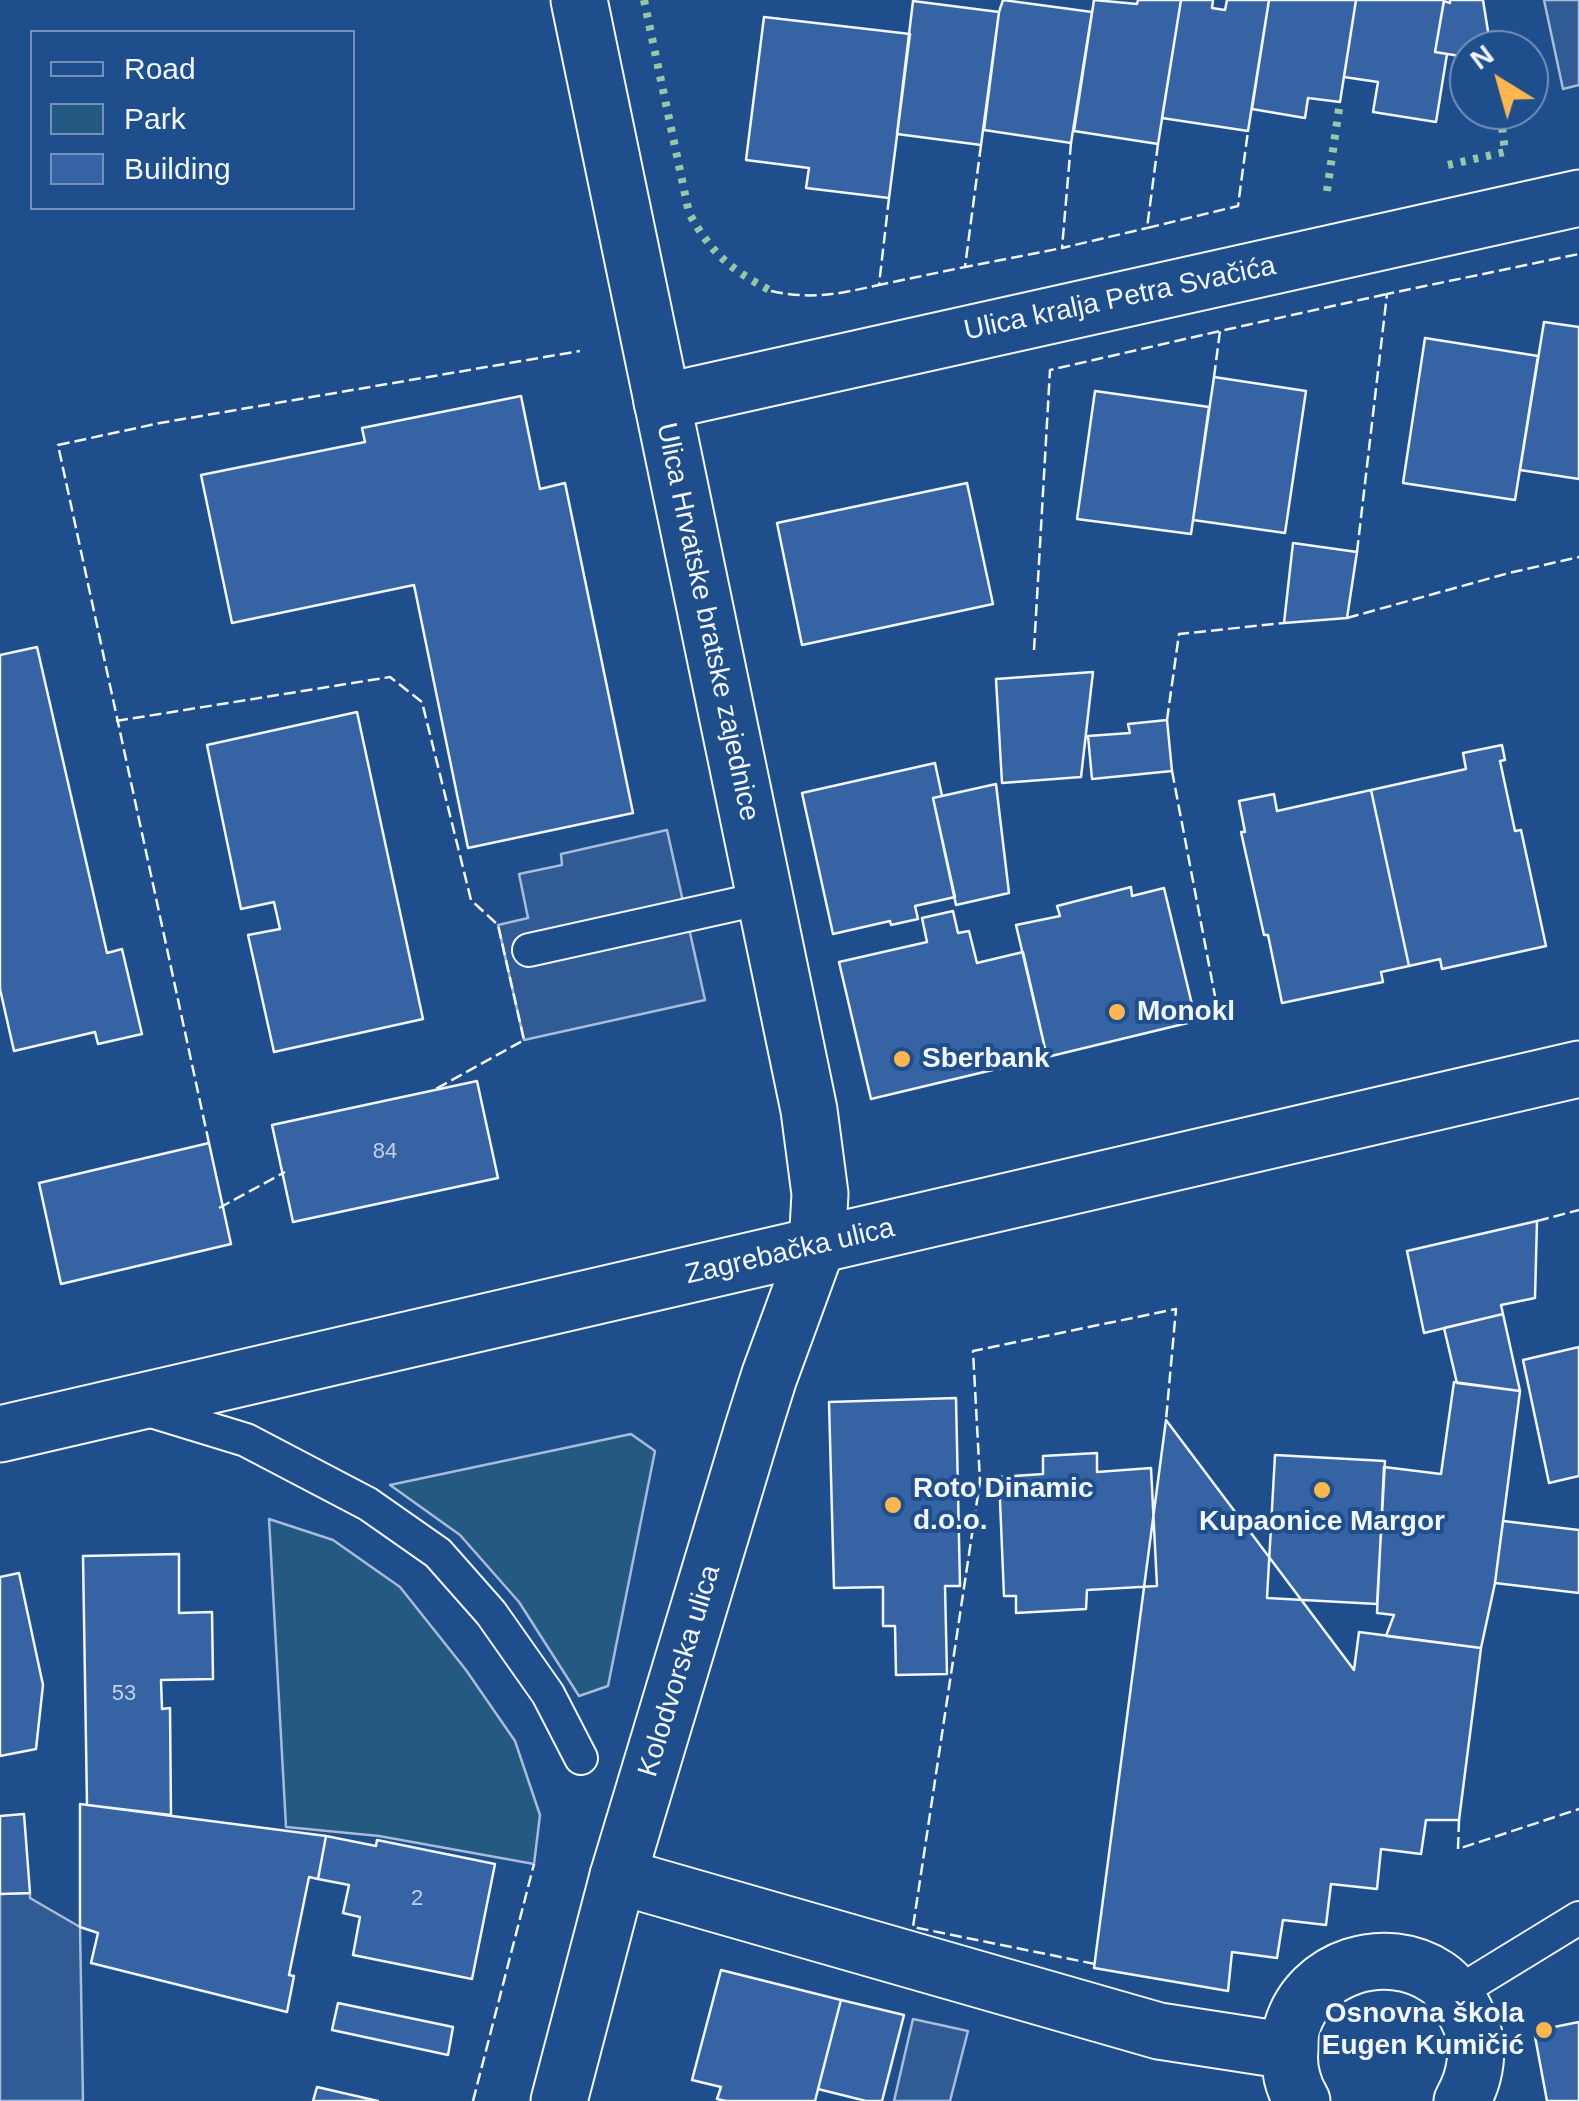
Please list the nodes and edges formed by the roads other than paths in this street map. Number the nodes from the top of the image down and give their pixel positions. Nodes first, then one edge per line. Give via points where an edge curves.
1 (580, 0) edge
2 (1579, 198) edge
3 (662, 402) junction
4 (764, 898) junction
5 (529, 950) dead end
6 (1579, 1069) edge
7 (817, 1246) junction
8 (129, 1404) junction
9 (0, 1434) edge
10 (581, 1758) dead end
11 (618, 1876) junction
12 (1579, 1918) edge
13 (1455, 1994) junction
14 (1296, 2076) edge
15 (559, 2101) edge
16 (1462, 2101) edge

1 - 3 street, Ulica Hrvatske bratske zajednice
2 - 3 street, Ulica kralja Petra Svačića
3 - 4 street, Ulica Hrvatske bratske zajednice
4 - 5 lane
4 - 7 street, Ulica Hrvatske bratske zajednice via 814,1138
6 - 7 street, Zagrebačka ulica
7 - 8 street, Zagrebačka ulica
7 - 11 street, Kolodvorska ulica via 758,1413
8 - 9 street, Zagrebačka ulica
8 - 10 lane via 246,1440 368,1504 438,1552 492,1613 548,1694
11 - 14 street
11 - 15 street, Kolodvorska ulica
12 - 13 lane
13 - 14 street via 1412,1964 1383,1960 1326,1978 1305,1999 1291,2028
13 - 16 street via 1472,2027 1476,2057

